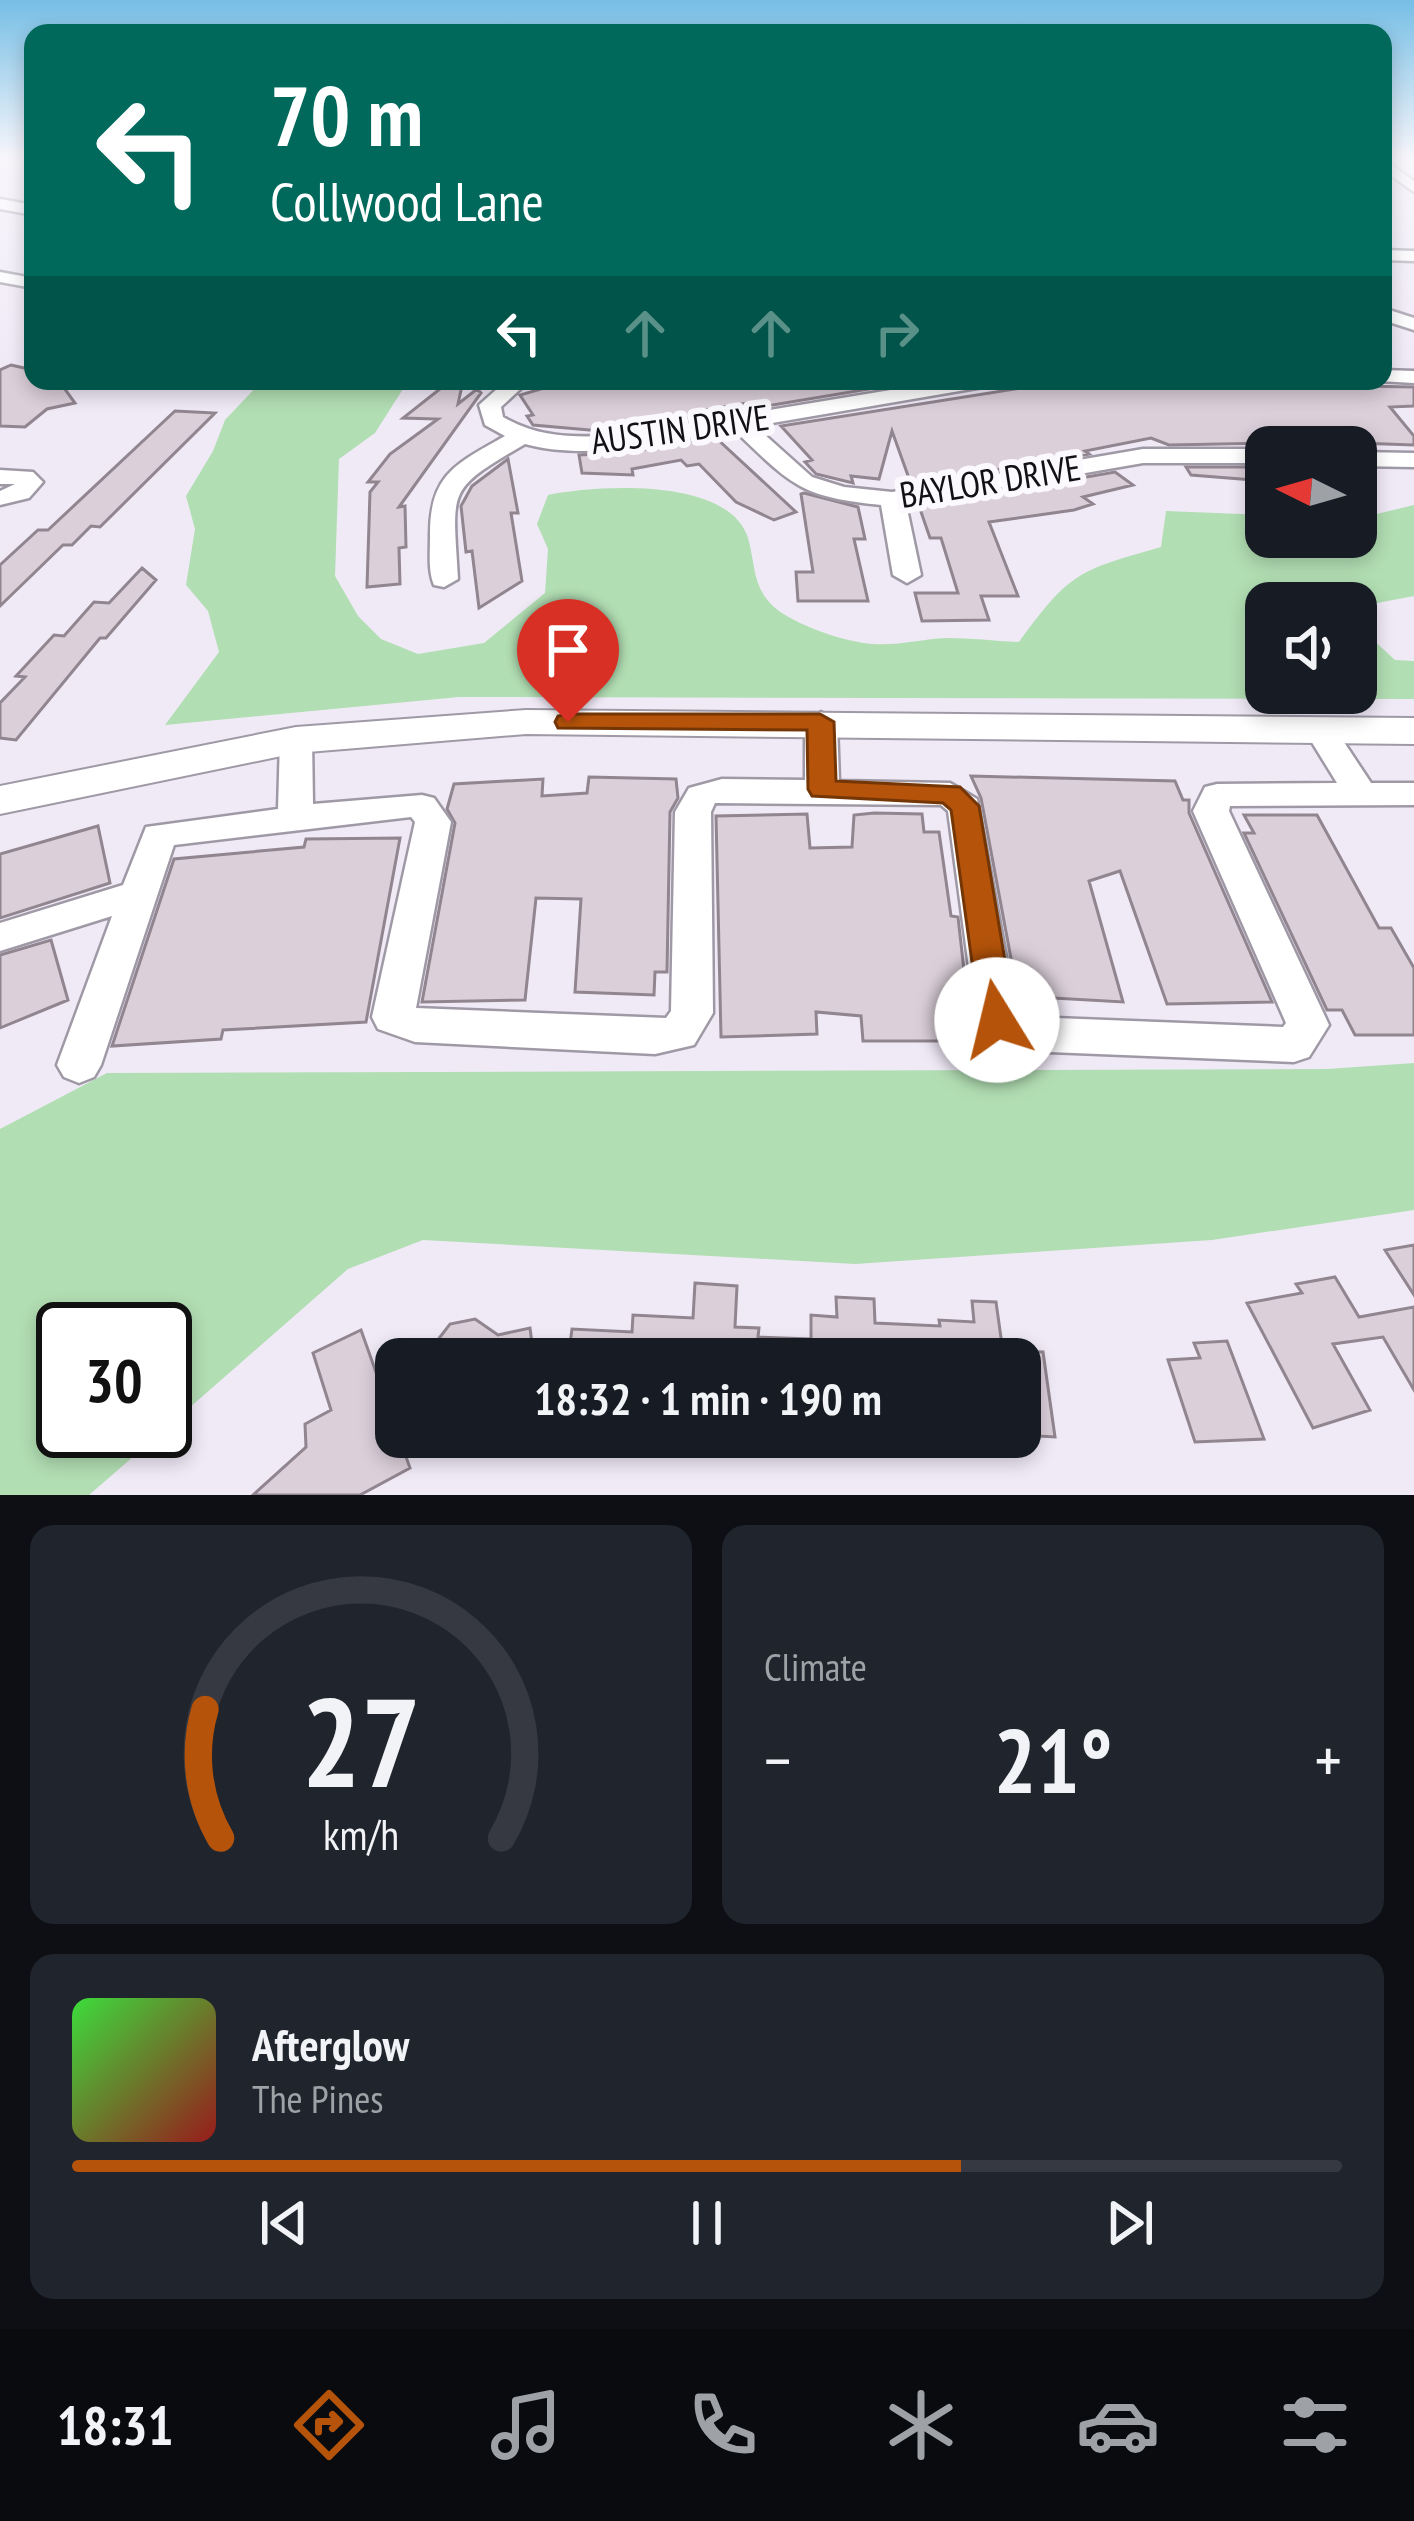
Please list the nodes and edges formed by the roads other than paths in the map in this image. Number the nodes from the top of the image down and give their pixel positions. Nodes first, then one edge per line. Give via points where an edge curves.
1 (504, 390) edge
2 (931, 390) edge
3 (739, 423) junction
4 (519, 438) junction
5 (1245, 456) edge
6 (1377, 459) edge
7 (1414, 460) edge
8 (892, 499) junction
9 (907, 575) dead end
10 (444, 579) dead end
11 (820, 722) junction
12 (1414, 730) edge
13 (1321, 731) junction
14 (296, 740) junction
15 (822, 789) junction
16 (1361, 794) junction
17 (1414, 794) edge
18 (0, 800) edge
19 (296, 814) junction
20 (140, 892) junction
21 (0, 937) edge
22 (79, 1065) dead end

1 - 4 street via 490,405 493,420
2 - 3 street, AUSTIN DRIVE
3 - 4 street, AUSTIN DRIVE via 612,443
3 - 8 street, BAYLOR DRIVE via 803,482
4 - 10 street via 442,491
5 - 8 street, BAYLOR DRIVE via 1144,456
6 - 7 street
8 - 9 street
11 - 13 main road
11 - 14 main road via 526,722
11 - 15 street
12 - 13 main road
13 - 16 street
14 - 18 main road
14 - 19 street
15 - 16 street via 929,791 965,806 997,1020 1024,1034 1294,1045 1308,1025 1211,811 1217,795
15 - 19 street via 701,796 693,812 692,1013 679,1033 655,1037 416,1025 393,1017 433,822 422,806
16 - 17 street
19 - 20 street via 159,835
20 - 21 street
20 - 22 street

